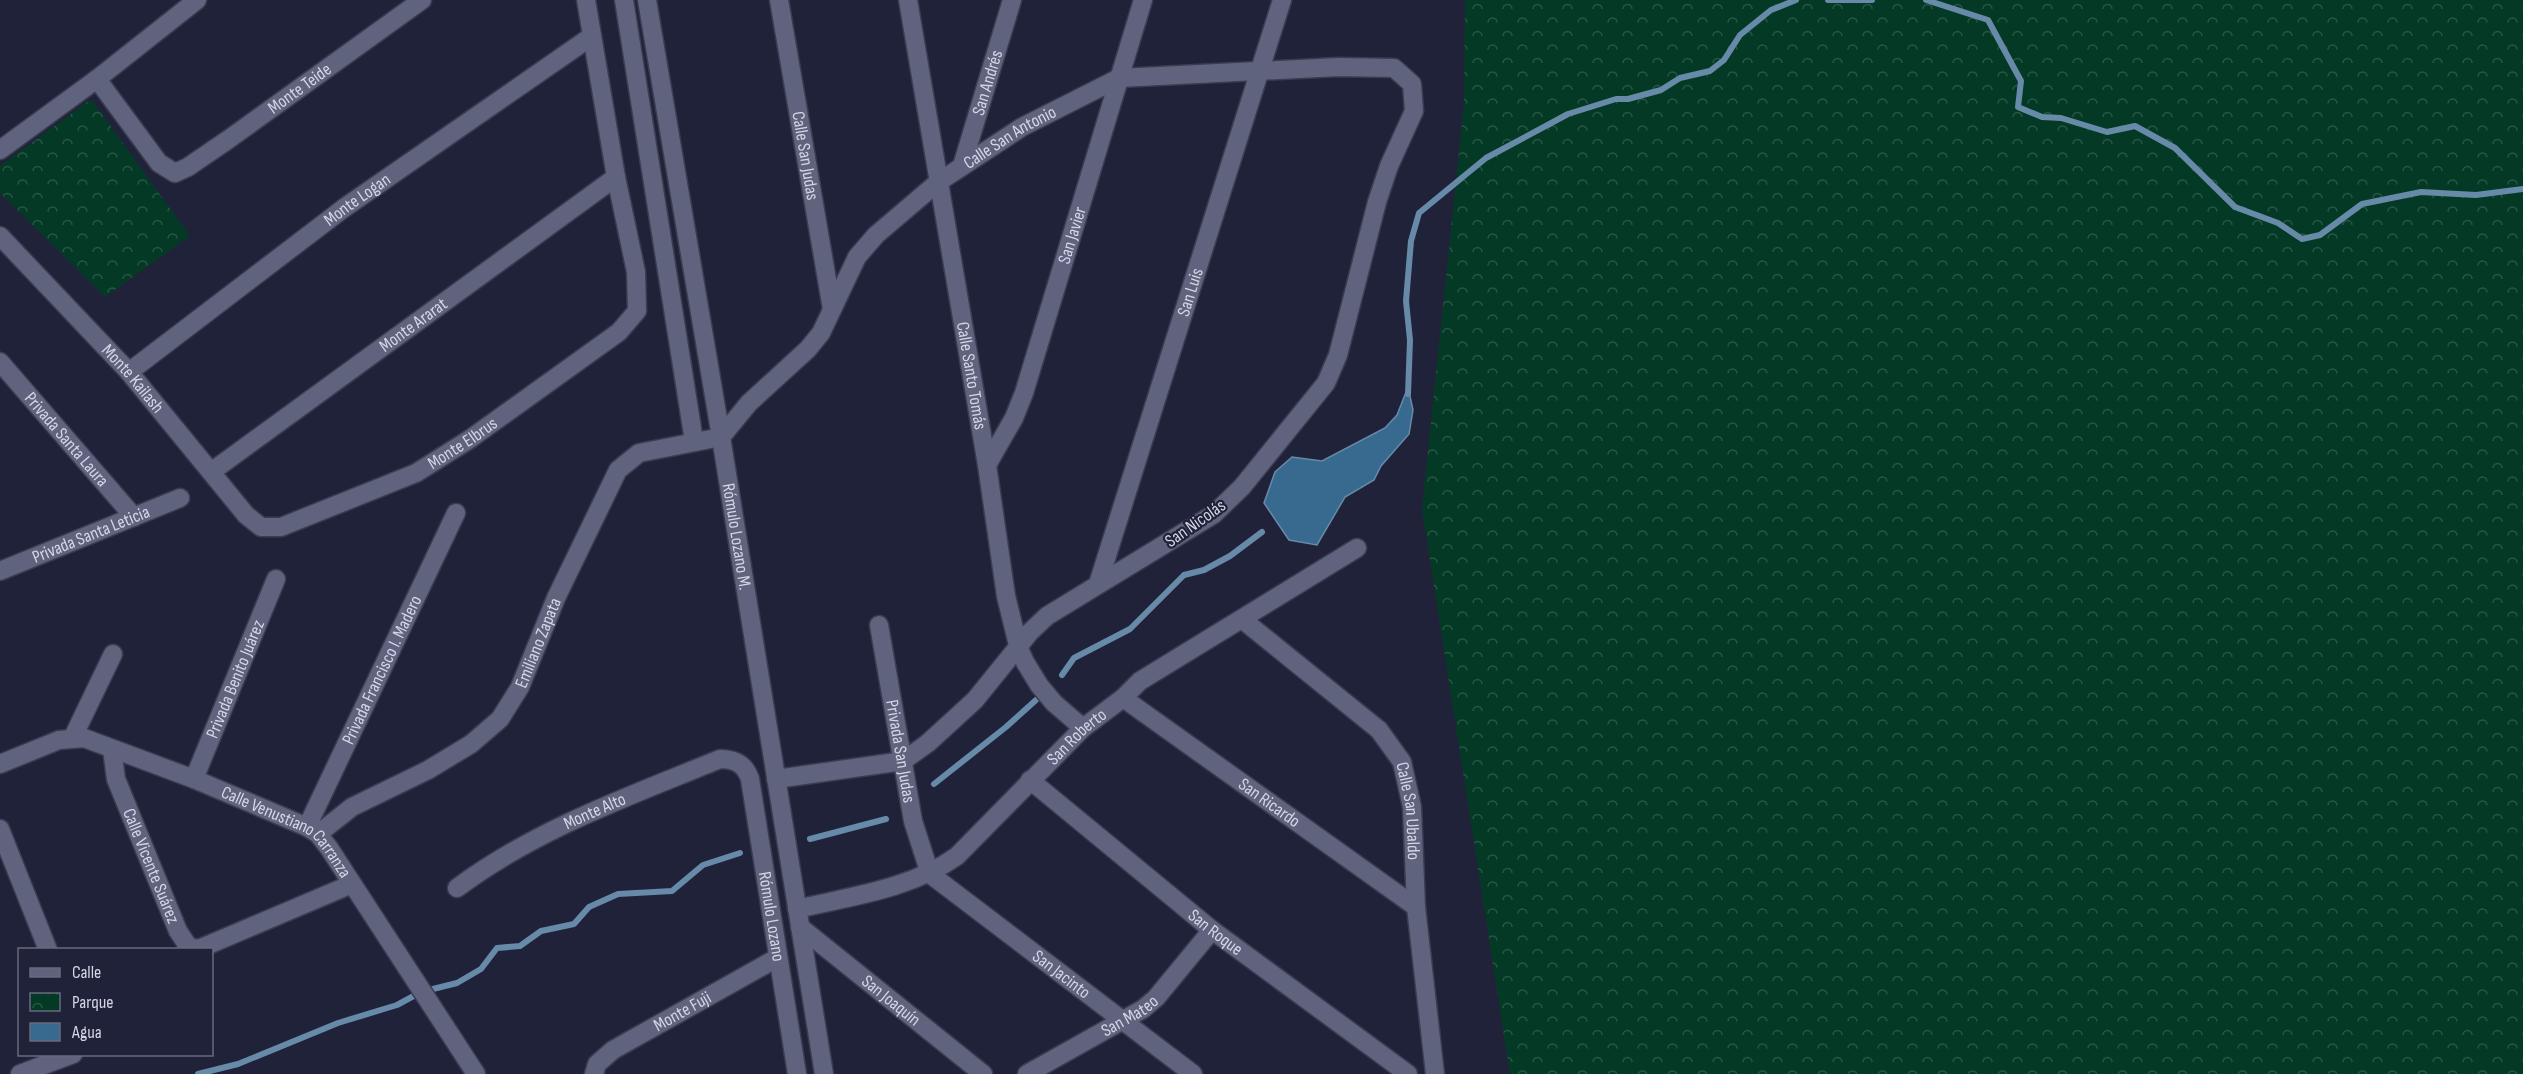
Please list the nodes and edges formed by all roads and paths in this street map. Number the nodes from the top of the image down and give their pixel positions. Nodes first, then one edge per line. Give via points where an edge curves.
1 (197, 0) edge
2 (422, 0) edge
3 (586, 0) edge
4 (624, 0) edge
5 (647, 0) edge
6 (779, 0) edge
7 (908, 0) edge
8 (1012, 0) edge
9 (1143, 0) edge
10 (1282, 0) edge
11 (592, 36) junction
12 (1258, 72) junction
13 (1119, 78) junction
14 (97, 79) junction
15 (1412, 84) joint
16 (0, 150) edge
17 (962, 166) junction
18 (616, 177) junction
19 (938, 183) junction
20 (0, 236) edge
21 (832, 309) junction
22 (0, 362) edge
23 (129, 372) junction
24 (721, 437) junction
25 (694, 441) junction
26 (987, 465) junction
27 (211, 472) junction
28 (180, 498) dead end
29 (456, 513) dead end
30 (134, 517) junction
31 (261, 527) joint
32 (1357, 548) dead end
33 (2, 567) edge
34 (276, 579) dead end
35 (1098, 584) junction
36 (1243, 620) junction
37 (879, 625) dead end
38 (1019, 649) junction
39 (113, 654) dead end
40 (1123, 698) junction
41 (1083, 728) junction
42 (73, 737) junction
43 (112, 749) junction
44 (903, 760) junction
45 (0, 764) edge
46 (740, 764) joint
47 (194, 779) junction
48 (776, 779) junction
49 (1030, 780) junction
50 (0, 829) edge
51 (312, 831) junction
52 (930, 874) junction
53 (352, 884) junction
54 (457, 888) dead end
55 (1416, 908) junction
56 (797, 909) junction
57 (800, 927) junction
58 (1212, 930) junction
59 (47, 948) edge
60 (189, 948) edge
61 (201, 948) edge
62 (777, 958) junction
63 (1124, 1020) junction
64 (68, 1056) edge
65 (594, 1073) edge
66 (20, 1074) edge
67 (476, 1074) edge
68 (797, 1074) edge
69 (824, 1074) edge
70 (983, 1074) edge
71 (1027, 1074) edge
72 (1193, 1074) edge
73 (1408, 1074) edge
74 (1435, 1074) edge

1 - 14 street
2 - 14 street, Monte Teide via 229,139 175,173 159,163
3 - 11 street
4 - 25 street
5 - 24 street, Rómulo Lozano M.
6 - 21 street, Calle San Judas
7 - 19 street, Calle Santo Tomás
8 - 17 street, San Andrés
9 - 13 street, San Javier
10 - 12 street, San Luis
11 - 18 street
11 - 23 street, Monte Logan via 344,208
12 - 13 street, Calle San Antonio
12 - 15 street, Calle San Antonio via 1383,67 1394,68
12 - 35 street, San Luis
13 - 17 street, Calle San Antonio via 1022,127
13 - 26 street, San Javier via 1024,393
14 - 16 street
15 - 35 street, San Nicolás via 1414,111 1377,202 1338,356 1326,383 1242,487 1214,514
17 - 19 street, Calle San Antonio
18 - 27 street, Monte Ararat
18 - 31 street, Monte Elbrus via 636,272 637,311 619,332 437,462 291,524
19 - 21 street, Calle San Antonio via 904,209 857,257
19 - 26 street, Calle Santo Tomás
20 - 23 street, Monte Kailash
21 - 24 street, Calle San Antonio via 808,349 749,404
22 - 30 street, Privada Santa Laura
23 - 27 street, Monte Kailash
24 - 25 street, Emiliano Zapata
24 - 48 street, Rómulo Lozano M.
25 - 51 street, Emiliano Zapata via 639,453 618,470 556,598 520,687 487,732 428,771
26 - 38 street, Calle Santo Tomás via 1006,596
27 - 31 street, Monte Kailash via 246,515
28 - 30 street, Privada Santa Leticia
29 - 51 street, Privada Francisco I. Madero
30 - 33 street, Privada Santa Leticia
32 - 36 street, San Roberto
34 - 47 street, Privada Benito Juárez
35 - 38 street, San Nicolás via 1047,616
36 - 40 street, San Roberto via 1140,681
36 - 55 street, Calle San Ubaldo via 1379,730 1402,762 1412,807
37 - 44 street, Privada San Judas
38 - 41 street, Calle Santo Tomás via 1039,685 1067,717
38 - 44 street, San Nicolás via 952,723
39 - 42 street
40 - 41 street, San Roberto
40 - 55 street, San Ricardo
41 - 49 street, San Roberto
42 - 43 street, Calle Venustiano Carranza
42 - 45 street
43 - 47 street, Calle Venustiano Carranza
43 - 60 street, Calle Vicente Suárez via 116,779 178,931
44 - 48 street, San Nicolás
44 - 52 street, Privada San Judas via 913,821
46 - 54 street, Monte Alto via 720,759 532,839
46 - 62 street, Rómulo Lozano via 750,779
47 - 51 street, Calle Venustiano Carranza
48 - 56 street, Rómulo Lozano M.
49 - 52 street, San Roberto via 957,856
49 - 58 street, San Roque
50 - 59 street
51 - 53 street, Calle Venustiano Carranza
52 - 56 street, San Roberto
52 - 63 street, San Jacinto
53 - 61 street, Calle Vicente Suárez
53 - 67 street, Calle Venustiano Carranza
55 - 74 street, Calle San Ubaldo
56 - 57 street, Rómulo Lozano M.
57 - 69 street, Rómulo Lozano M.
57 - 70 street, San Joaquín
58 - 63 street, San Mateo via 1156,998
58 - 73 street, San Roque
62 - 65 street, Monte Fuji via 613,1050
62 - 68 street, Rómulo Lozano
63 - 71 street, San Mateo
63 - 72 street, San Jacinto
64 - 66 street

